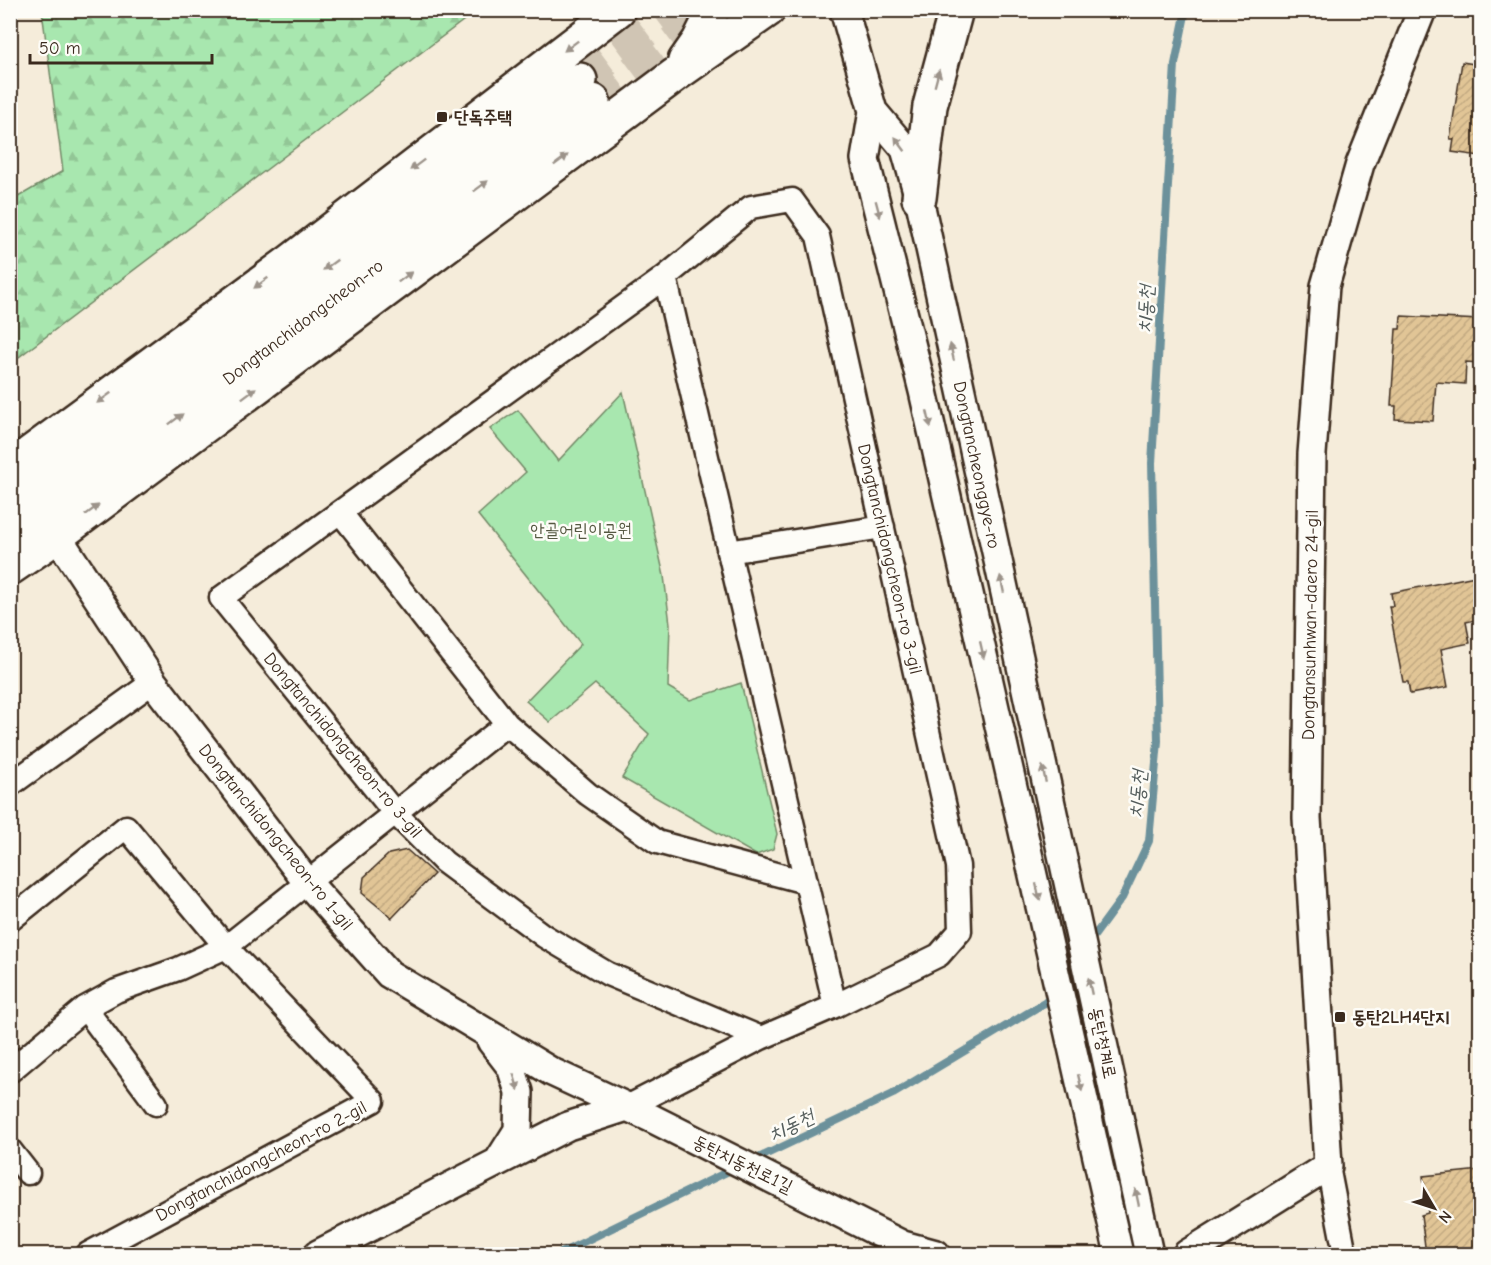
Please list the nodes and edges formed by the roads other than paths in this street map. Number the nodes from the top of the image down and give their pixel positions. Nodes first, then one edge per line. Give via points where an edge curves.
1 (618, 10) edge
2 (705, 10) edge
3 (768, 10) edge
4 (844, 10) edge
5 (956, 10) edge
6 (1422, 10) edge
7 (675, 75) junction
8 (873, 111) junction
9 (919, 198) junction
10 (665, 277) junction
11 (10, 468) edge
12 (10, 503) edge
13 (340, 512) junction
14 (883, 527) junction
15 (57, 536) junction
16 (10, 541) edge
17 (729, 552) junction
18 (10, 568) edge
19 (153, 682) junction
20 (507, 724) junction
21 (10, 785) edge
22 (394, 812) junction
23 (1056, 831) joint
24 (1025, 835) joint
25 (307, 882) junction
26 (805, 882) junction
27 (10, 920) edge
28 (226, 947) junction
29 (834, 1006) junction
30 (85, 1008) junction
31 (485, 1033) junction
32 (761, 1038) junction
33 (10, 1071) edge
34 (156, 1104) dead end
35 (627, 1107) junction
36 (653, 1119) joint
37 (10, 1150) edge
38 (498, 1162) junction
39 (1328, 1166) junction
40 (28, 1173) dead end
41 (88, 1254) edge
42 (318, 1254) edge
43 (936, 1254) edge
44 (1119, 1254) edge
45 (1149, 1254) edge
46 (1187, 1254) edge
47 (1345, 1254) edge

1 -> 11 main road via 291,261
2 - 7 main road via 710,19
3 - 7 main road
4 - 8 street, Dongtancheonggye-ro
9 -> 5 main road via 930,106
6 - 39 street, Dongtansunhwan-daero 24-gil via 1360,164 1325,286 1312,454 1307,818
15 -> 7 main road
9 -> 8 street, Dongtancheonggye-ro via 905,149
8 -> 24 street, Dongtancheonggye-ro via 865,159
23 -> 9 street, Dongtancheonggye-ro
10 - 13 street, Dongtanchidongcheon-ro 3-gil
10 - 14 street, Dongtanchidongcheon-ro 3-gil via 752,207 792,200 818,236
10 - 17 street
16 -> 12 main road, Dongtanchidongcheon-ro via 165,428 587,90
13 - 20 street
13 - 22 street, Dongtanchidongcheon-ro 3-gil via 221,598
14 - 17 street
14 - 29 street, Dongtanchidongcheon-ro 3-gil via 958,866 960,931 939,955
15 - 18 main road
15 - 19 street, Dongtanchidongcheon-ro 1-gil
17 - 26 street
19 - 21 street
19 - 25 street, Dongtanchidongcheon-ro 1-gil
20 - 22 street
20 - 26 street via 588,794 657,842
22 - 25 street
22 - 32 street, Dongtanchidongcheon-ro 3-gil via 444,862 544,936 608,974
45 -> 23 street, 동탄청계로
24 -> 44 street, 동탄청계로
25 - 28 street
25 - 31 street, Dongtanchidongcheon-ro 1-gil via 389,974
26 - 29 street
27 - 28 street, Dongtanchidongcheon-ro 2-gil via 126,827
28 - 30 street via 116,991
28 - 41 street, Dongtanchidongcheon-ro 2-gil via 373,1101
29 - 32 street, Dongtanchidongcheon-ro 3-gil
30 - 33 street
30 - 34 street
31 - 35 street, Dongtanchidongcheon-ro 1-gil via 552,1072
31 -> 38 street via 511,1067 519,1092 518,1130
32 - 35 street, Dongtanchidongcheon-ro 3-gil
35 - 36 street, Dongtanchidongcheon-ro 1-gil
35 - 38 street via 568,1126
36 - 43 street, 동탄치동천로1길 via 903,1245
37 - 40 street
38 - 42 street
39 - 46 street
39 - 47 street, Dongtansunhwan-daero 24-gil

